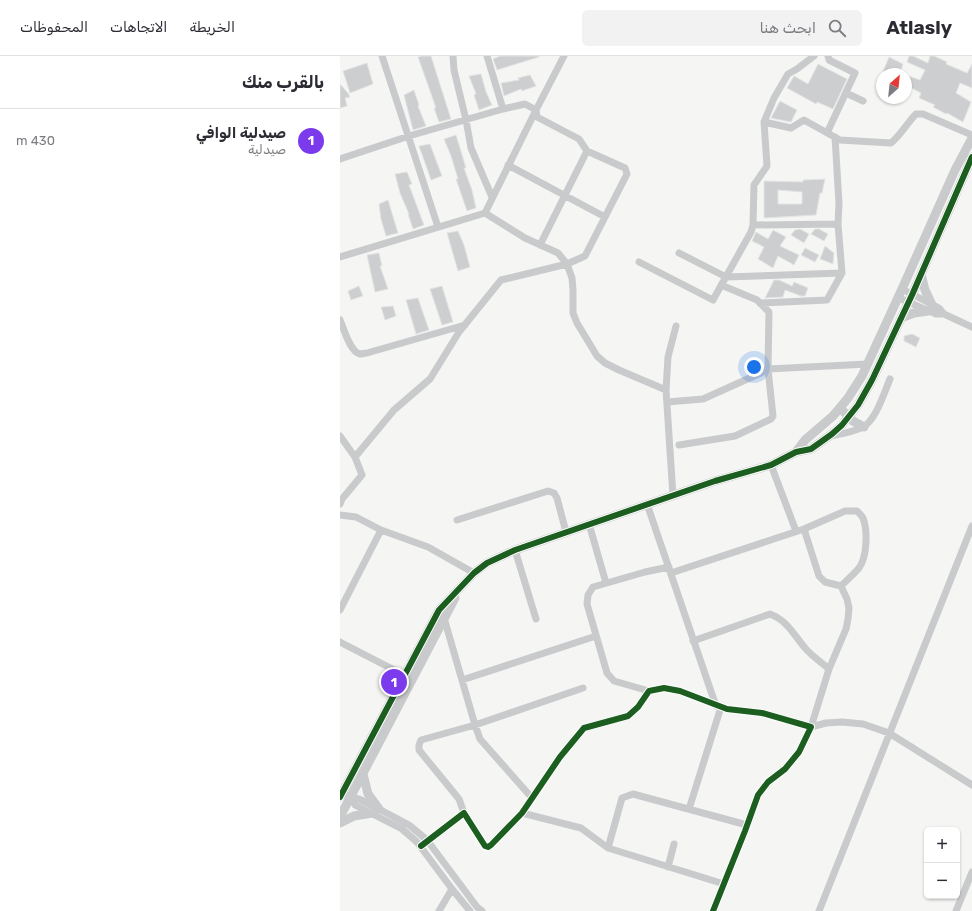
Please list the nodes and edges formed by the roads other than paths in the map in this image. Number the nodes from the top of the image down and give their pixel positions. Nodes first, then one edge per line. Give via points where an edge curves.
1 (382, 56) edge
2 (453, 56) edge
3 (487, 56) edge
4 (564, 56) edge
5 (814, 56) edge
6 (828, 56) edge
7 (846, 93) junction
8 (863, 101) dead end
9 (503, 109) junction
10 (536, 110) junction
11 (466, 120) junction
12 (764, 122) junction
13 (827, 133) junction
14 (409, 136) junction
15 (972, 136) edge
16 (835, 137) junction
17 (587, 151) junction
18 (972, 157) edge
19 (340, 159) edge
20 (508, 165) junction
21 (564, 196) junction
22 (492, 197) junction
23 (485, 213) junction
24 (605, 217) junction
25 (838, 224) junction
26 (753, 226) junction
27 (438, 227) junction
28 (540, 245) junction
29 (678, 253) dead end
30 (340, 257) edge
31 (638, 262) dead end
32 (567, 264) junction
33 (842, 273) junction
34 (921, 274) junction
35 (726, 277) junction
36 (721, 285) junction
37 (901, 294) junction
38 (911, 298) junction
39 (760, 303) junction
40 (930, 308) junction
41 (901, 318) junction
42 (340, 320) edge
43 (465, 324) junction
44 (676, 326) dead end
45 (972, 326) edge
46 (868, 364) junction
47 (768, 368) junction
48 (890, 379) dead end
49 (666, 390) junction
50 (667, 402) junction
51 (839, 408) junction
52 (848, 417) junction
53 (864, 427) junction
54 (340, 436) edge
55 (828, 437) junction
56 (679, 445) dead end
57 (796, 452) junction
58 (355, 457) junction
59 (771, 465) junction
60 (673, 496) junction
61 (340, 504) edge
62 (647, 504) junction
63 (340, 516) edge
64 (457, 520) dead end
65 (589, 524) junction
66 (972, 526) edge
67 (804, 528) junction
68 (381, 530) junction
69 (796, 531) junction
70 (566, 532) junction
71 (970, 536) edge
72 (515, 550) junction
73 (670, 570) junction
74 (474, 573) junction
75 (606, 583) junction
76 (841, 586) junction
77 (459, 590) junction
78 (340, 610) edge
79 (444, 618) junction
80 (536, 619) dead end
81 (596, 636) junction
82 (694, 641) junction
83 (340, 642) edge
84 (829, 669) junction
85 (404, 676) junction
86 (462, 680) junction
87 (583, 688) dead end
88 (649, 691) junction
89 (718, 706) junction
90 (475, 725) junction
91 (811, 727) junction
92 (889, 733) junction
93 (363, 774) junction
94 (972, 785) edge
95 (343, 795) edge
96 (532, 798) junction
97 (689, 809) junction
98 (376, 811) junction
99 (464, 813) junction
100 (522, 813) junction
101 (340, 817) edge
102 (340, 823) edge
103 (747, 825) junction
104 (427, 840) junction
105 (674, 844) dead end
106 (421, 846) junction
107 (608, 848) junction
108 (668, 867) junction
109 (972, 872) edge
110 (724, 884) junction
111 (452, 890) junction
112 (439, 911) edge
113 (470, 911) edge
114 (482, 911) edge
115 (713, 911) edge
116 (819, 911) edge
117 (956, 911) edge

1 - 14 street
2 - 11 street
3 - 9 street
4 - 10 street
5 - 12 street via 788,74
6 - 7 street via 829,60 855,74
7 - 8 street
7 - 13 street
9 - 10 street via 526,104
9 - 11 street
10 - 17 street via 537,117 579,139
10 - 20 street
11 - 14 street
11 - 22 street via 471,148
12 - 13 street via 791,128 804,120
12 - 26 street via 767,166 754,185
13 - 16 street
14 - 19 street
14 - 27 street
15 - 16 street via 923,114 916,114 900,136 891,143 840,140
15 - 37 street
16 - 25 street
17 - 21 street
17 - 24 street via 625,168 627,174
18 - 34 street
20 - 21 street
20 - 22 street
21 - 24 street
21 - 28 street
22 - 23 street
23 - 27 street
23 - 28 street
24 - 32 street via 585,256
25 - 26 street
25 - 33 street
26 - 35 street
27 - 30 street
28 - 32 street via 558,253
29 - 35 street
31 - 36 street via 713,300
32 - 43 street via 500,280
32 - 49 street via 572,278 573,313 597,356 619,370
33 - 35 street
33 - 39 street via 827,300
34 - 38 street
34 - 40 street
35 - 36 street
36 - 39 street
37 - 38 street
37 - 46 street
38 - 40 street
38 - 41 street
39 - 47 street via 769,312
40 - 41 street
40 - 45 street via 938,308 944,314
41 - 52 street via 872,380
42 - 43 street via 350,346 360,354
43 - 58 street via 430,379 394,410
44 - 49 street via 668,357
46 - 47 street
46 - 51 street
47 - 50 street via 702,399
47 - 56 street via 773,416 771,419 735,436
48 - 53 street via 874,416
49 - 50 street
50 - 60 street
51 - 52 street
51 - 57 street
52 - 53 street
52 - 55 street
53 - 55 street
54 - 58 street
55 - 57 street via 811,449
57 - 59 street
58 - 61 street via 362,475
59 - 60 street
59 - 69 street
60 - 62 street
62 - 65 street
62 - 73 street
63 - 68 street via 356,517
64 - 70 street via 548,491 554,493 557,498
65 - 70 street
65 - 75 street
66 - 71 street
67 - 69 street
67 - 76 street via 819,576 825,582
67 - 76 street via 845,512 857,510 863,518 866,535 864,558
68 - 74 street via 428,547
68 - 78 street
69 - 73 street
70 - 72 street
71 - 92 street
72 - 74 street via 487,563
72 - 80 street
73 - 75 street via 645,572
73 - 82 street
74 - 77 street
75 - 81 street via 593,587 588,595 587,604
76 - 84 street via 847,598 848,619
77 - 79 street
77 - 85 street via 439,610
79 - 86 street
79 - 93 street
81 - 86 street
81 - 88 street via 607,673 614,681
82 - 84 street via 770,614 787,624 806,649
82 - 89 street
83 - 85 street
84 - 91 street
85 - 95 street
86 - 90 street
87 - 90 street
88 - 89 street via 664,688 680,691
88 - 96 street via 628,716 584,728
89 - 91 street via 762,713
89 - 97 street
90 - 96 street via 480,739
90 - 99 street via 421,740 419,745 419,750 459,799
91 - 92 street via 826,723 863,724
91 - 103 street via 799,752 758,795
92 - 94 street
92 - 116 street
93 - 95 street
93 - 98 street
95 - 98 street via 359,799
95 - 101 street
96 - 100 street
97 - 103 street
97 - 107 street via 632,794 622,798
98 - 102 street via 354,816
98 - 104 street via 409,825
98 - 106 street
99 - 100 street via 488,847
99 - 104 street
100 - 107 street via 581,828
103 - 110 street
104 - 106 street
104 - 114 street
105 - 108 street
106 - 111 street
107 - 108 street
108 - 110 street
109 - 117 street
110 - 115 street
111 - 112 street
111 - 113 street

